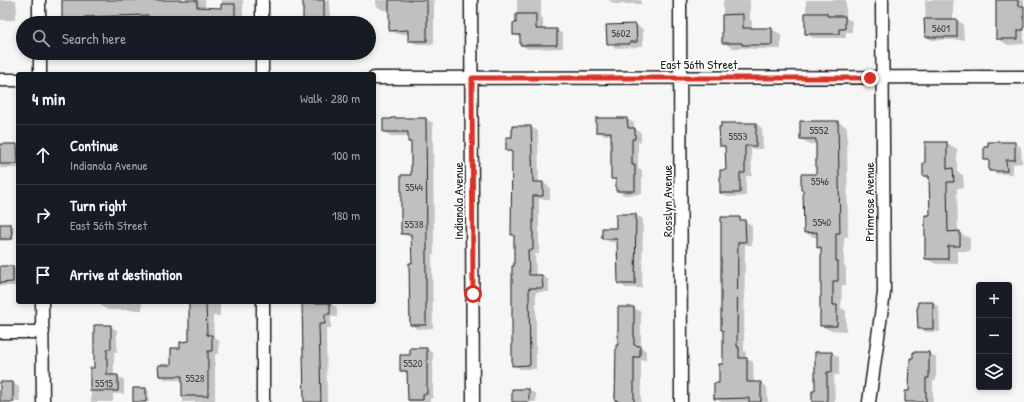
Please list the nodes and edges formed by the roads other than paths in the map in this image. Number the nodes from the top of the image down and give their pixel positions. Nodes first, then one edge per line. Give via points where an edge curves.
1 (39, 0) edge
2 (262, 0) edge
3 (471, 0) edge
4 (680, 0) edge
5 (882, 0) edge
6 (39, 16) edge
7 (262, 16) edge
8 (40, 60) edge
9 (262, 60) edge
10 (40, 72) edge
11 (262, 72) edge
12 (1024, 77) edge
13 (376, 78) edge
14 (472, 78) junction
15 (681, 78) junction
16 (882, 78) junction
17 (0, 80) edge
18 (16, 80) edge
19 (42, 304) edge
20 (262, 304) edge
21 (0, 332) edge
22 (43, 332) junction
23 (43, 402) edge
24 (263, 402) edge
25 (473, 402) edge
26 (681, 402) edge
27 (869, 402) edge

1 - 6 street
2 - 7 street
3 - 14 street, Indianola Avenue
4 - 15 street, Rosslyn Avenue
5 - 16 street, Primrose Avenue
8 - 10 street
9 - 11 street
12 - 16 street, East 56th Street
13 - 14 street, East 56th Street
14 - 15 street, East 56th Street
14 - 25 street, Indianola Avenue
15 - 16 street, East 56th Street
15 - 26 street, Rosslyn Avenue
16 - 27 street, Primrose Avenue via 884,293
17 - 18 street
19 - 22 street
20 - 24 street
21 - 22 street
22 - 23 street

